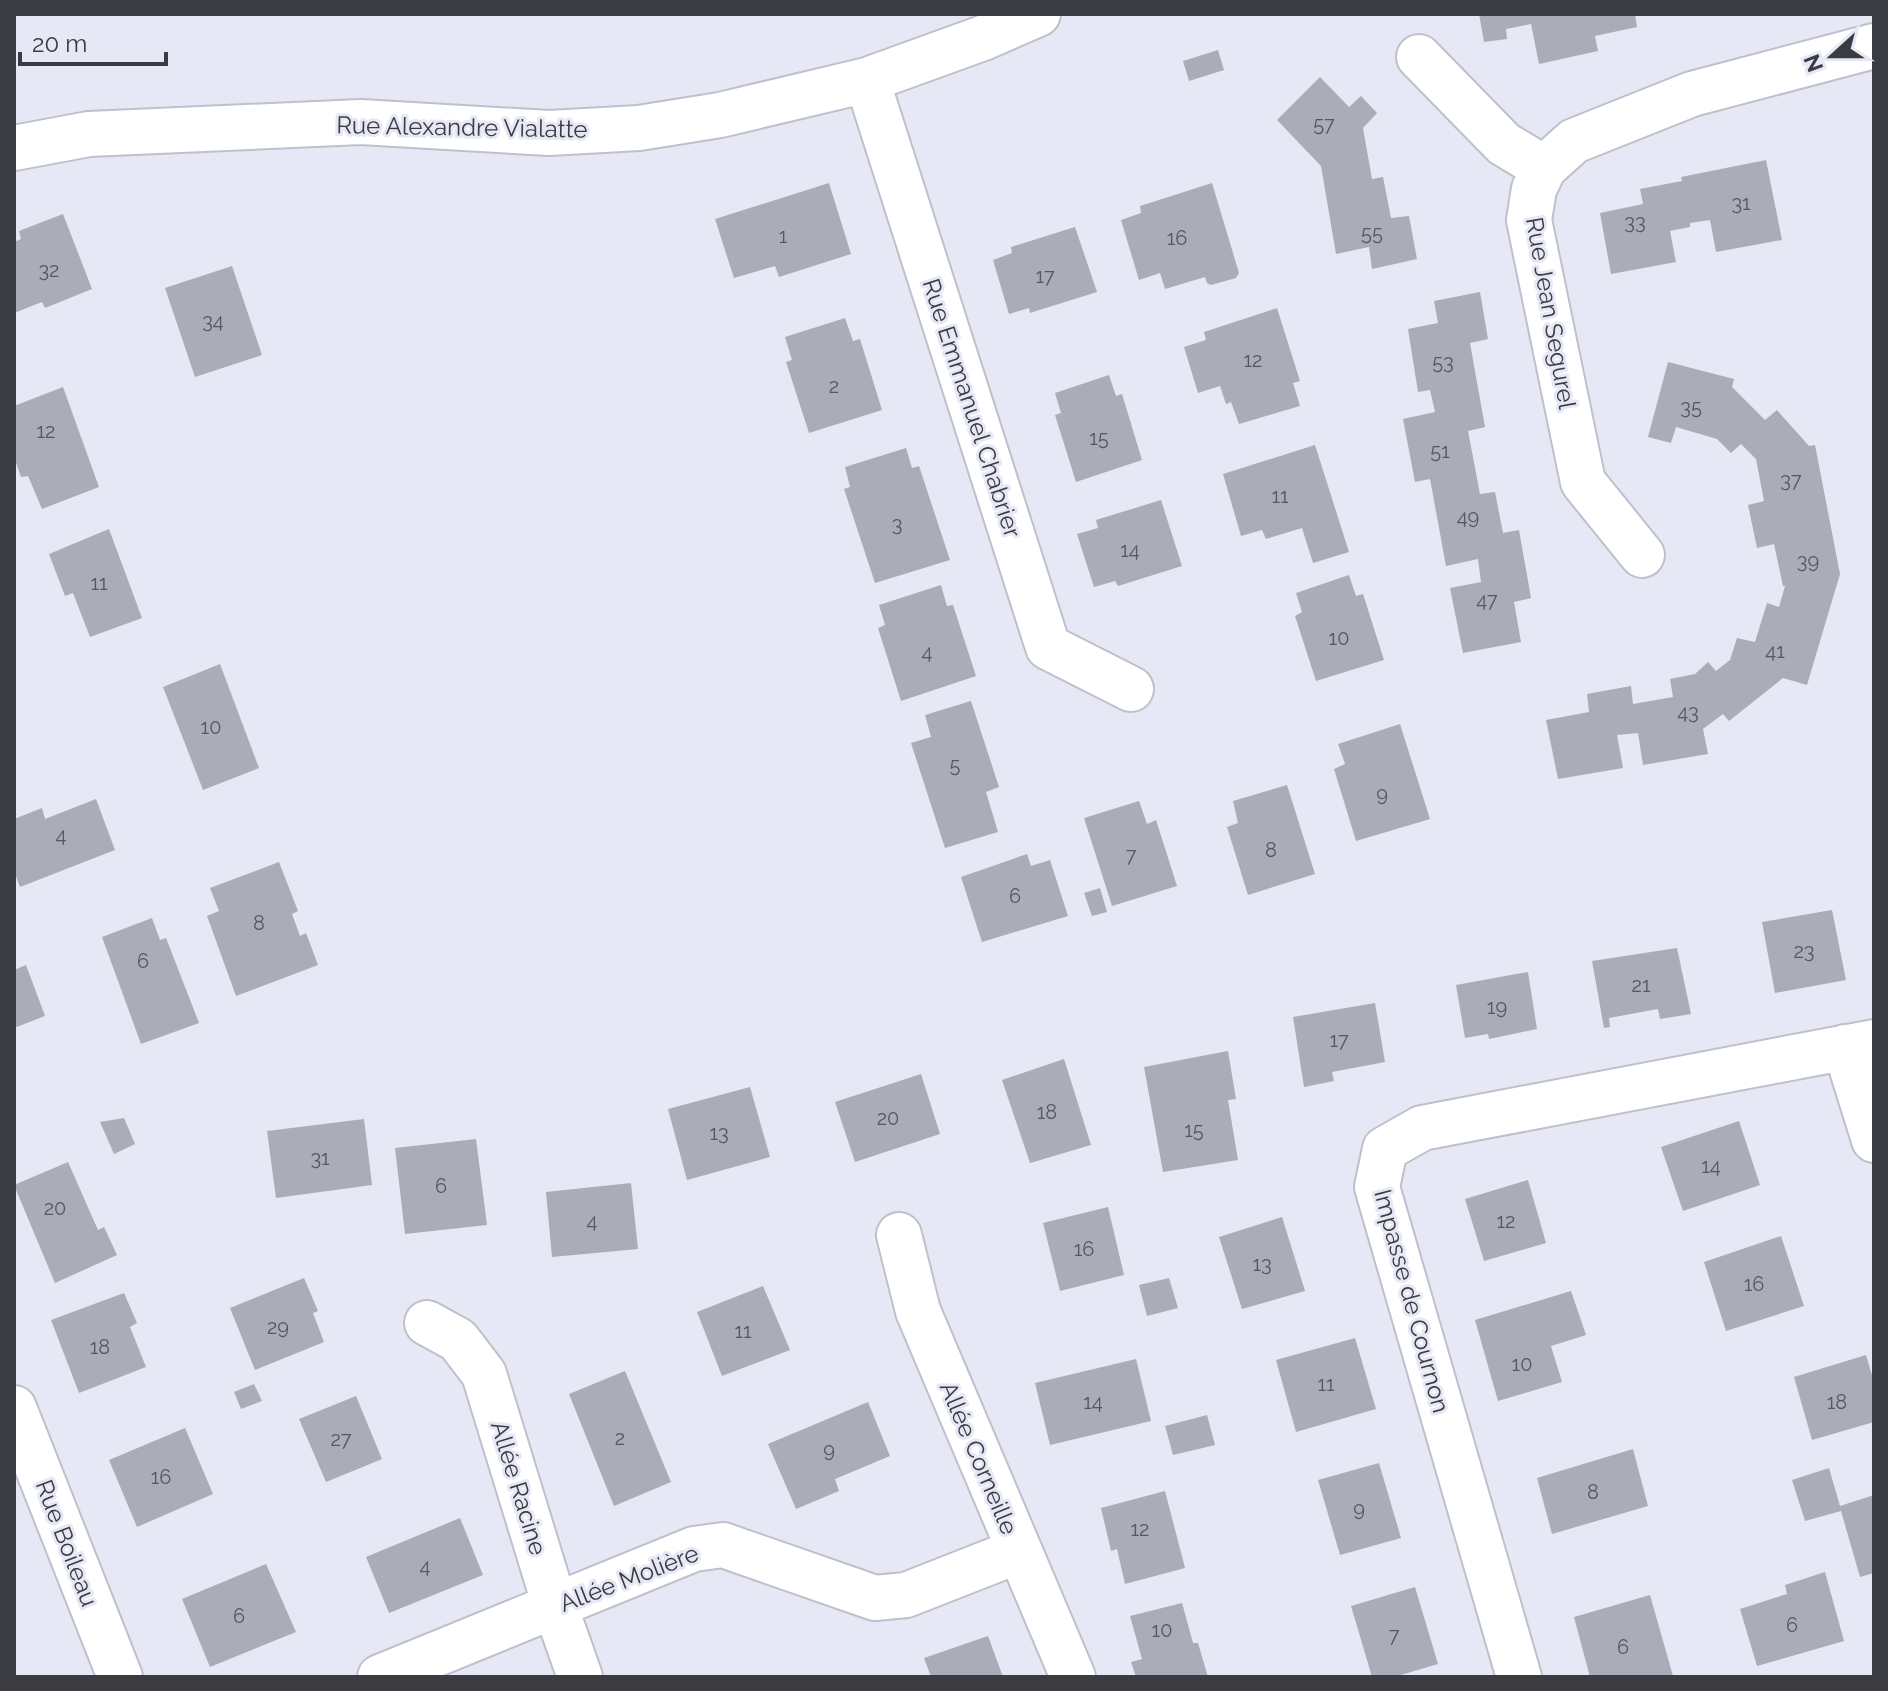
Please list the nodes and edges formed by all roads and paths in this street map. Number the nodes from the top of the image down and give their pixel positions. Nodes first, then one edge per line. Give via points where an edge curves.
1 (1038, 14) edge
2 (1874, 46) edge
3 (1419, 57) dead end
4 (867, 80) junction
5 (14, 148) edge
6 (1544, 168) junction
7 (1642, 555) dead end
8 (1131, 689) dead end
9 (1860, 1045) edge
10 (1874, 1140) edge
11 (899, 1235) dead end
12 (427, 1323) dead end
13 (14, 1408) edge
14 (1018, 1551) junction
15 (555, 1606) junction
16 (120, 1677) edge
17 (380, 1677) edge
18 (580, 1677) edge
19 (1073, 1677) edge
20 (1519, 1677) edge

1 - 4 street, Rue Alexandre Vialatte
2 - 6 street, Rue Jean Segurel via 1692,94 1574,141
3 - 6 street via 1504,144
4 - 5 street, Rue Alexandre Vialatte via 639,128 549,133 361,122 89,134
4 - 8 street, Rue Emmanuel Chabrier via 1048,647
6 - 7 street, Rue Jean Segurel via 1529,220 1583,482
9 - 10 street, Impasse de Cournon
9 - 20 street, Impasse de Cournon via 1422,1128 1385,1149 1377,1187
11 - 14 street, Allée Corneille via 918,1311
12 - 15 street, Allée Racine via 458,1340 484,1374
13 - 16 street, Rue Boileau
14 - 15 street, Allée Molière via 906,1595 875,1598 723,1545 694,1549
14 - 19 street, Allée Corneille
15 - 17 street, Allée Molière
15 - 18 street, Allée Racine

